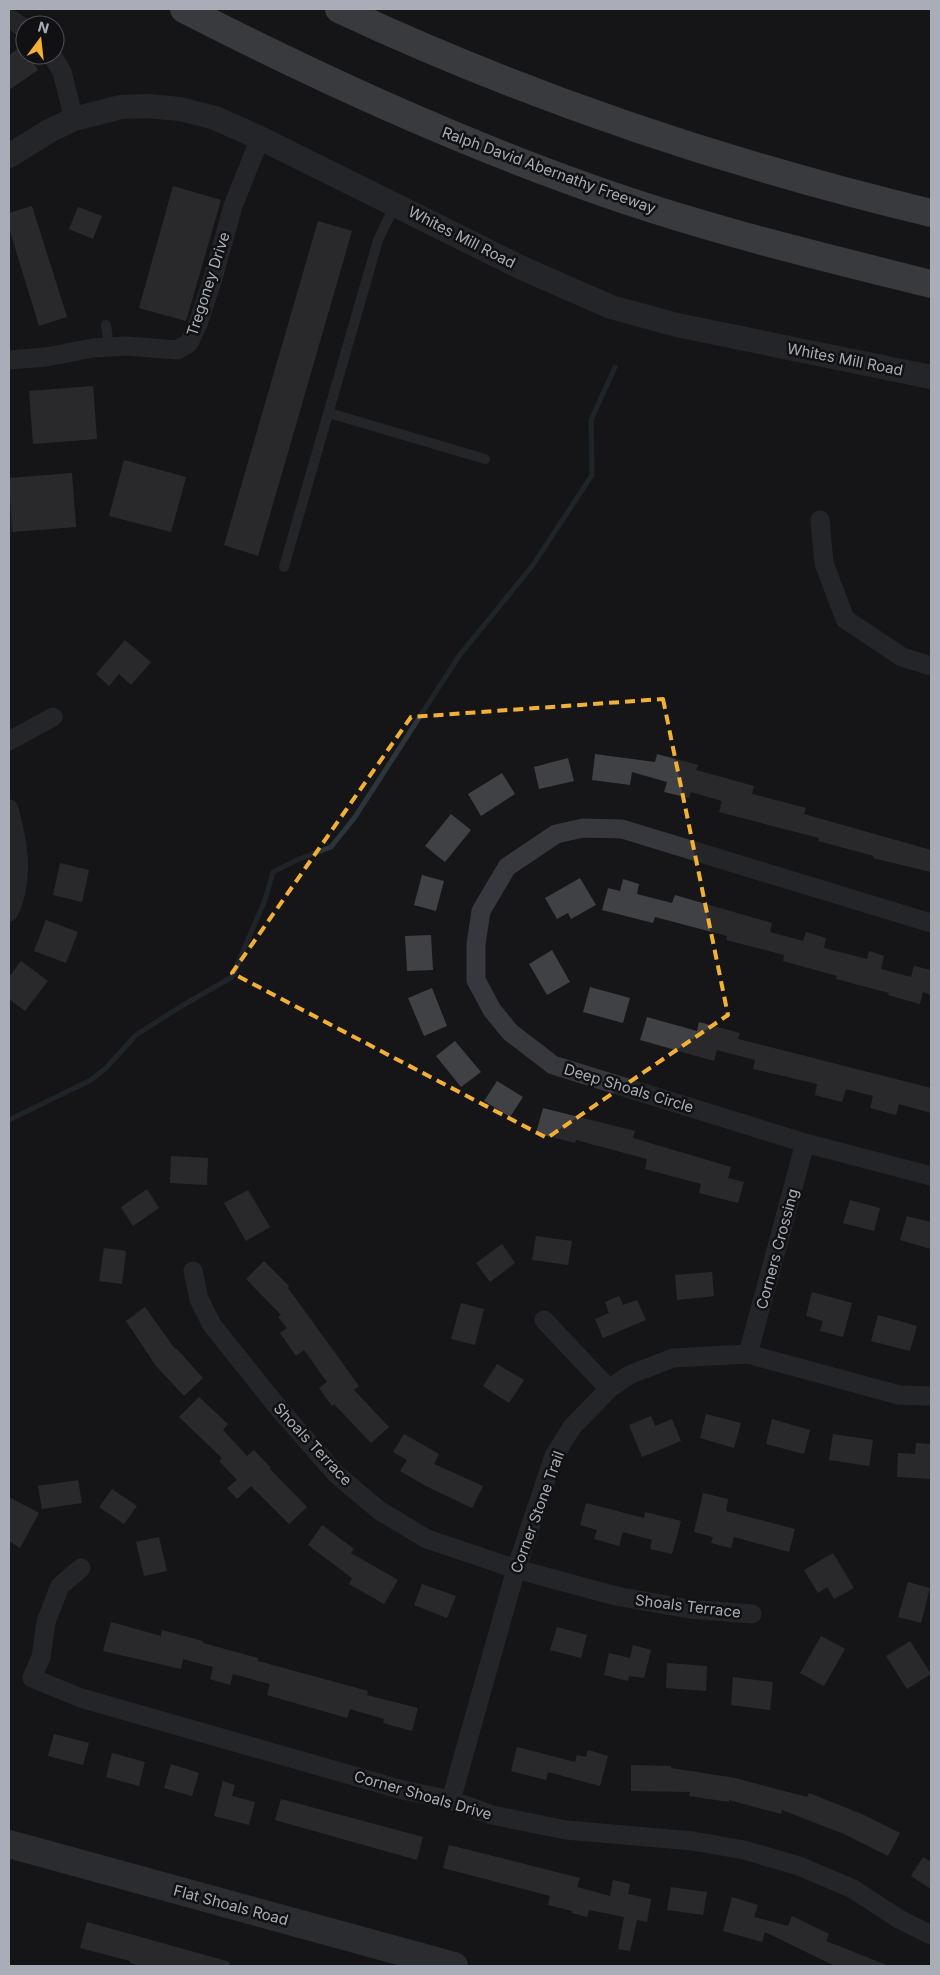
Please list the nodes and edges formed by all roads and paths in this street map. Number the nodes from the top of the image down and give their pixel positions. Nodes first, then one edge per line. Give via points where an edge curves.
1 (184, 9) edge
2 (339, 9) edge
3 (58, 65) edge
4 (74, 120) junction
5 (260, 138) junction
6 (9, 156) edge
7 (395, 204) junction
8 (931, 213) edge
9 (931, 284) edge
10 (106, 325) dead end
11 (109, 347) junction
12 (9, 360) edge
13 (931, 377) edge
14 (329, 413) junction
15 (485, 459) dead end
16 (820, 520) dead end
17 (284, 567) dead end
18 (931, 666) edge
19 (53, 717) dead end
20 (9, 741) edge
21 (9, 809) edge
22 (9, 912) edge
23 (931, 923) edge
24 (805, 1143) junction
25 (931, 1176) edge
26 (193, 1271) dead end
27 (544, 1320) dead end
28 (748, 1354) junction
29 (609, 1388) junction
30 (931, 1396) edge
31 (81, 1568) dead end
32 (516, 1569) junction
33 (752, 1614) dead end
34 (451, 1800) junction
35 (9, 1844) edge
36 (931, 1935) edge
37 (454, 1966) edge

1 - 9 highway, Ralph David Abernathy Freeway via 364,98 539,169 713,227
2 - 8 highway via 480,71 581,110 757,168
3 - 4 street
4 - 5 street, Whites Mill Road via 120,107 180,109 215,118
4 - 6 street, Whites Mill Road
5 - 7 street, Whites Mill Road
5 - 11 street, Tregoney Drive via 233,206 213,278 189,343 177,350
7 - 13 street, Whites Mill Road via 522,268 612,307 677,325
7 - 14 lane via 378,240
10 - 11 lane
11 - 12 street, Tregoney Drive
14 - 15 lane
14 - 17 lane
16 - 18 street via 824,563 845,620 902,657
19 - 20 street
21 - 22 street via 19,873
23 - 24 street, Deep Shoals Circle via 622,829 583,828 556,834 507,867 481,911 476,944 476,980 492,1010 510,1032 553,1066
24 - 25 street, Deep Shoals Circle
24 - 28 street, Corners Crossing
26 - 32 street, Shoals Terrace via 199,1299 212,1325 336,1474 380,1511 427,1539
27 - 29 street
28 - 29 street, Corner Stone Trail via 673,1358 629,1375
28 - 30 street, Corner Stone Trail via 899,1395
29 - 32 street, Corner Stone Trail via 572,1427 554,1456
31 - 34 street, Corner Shoals Drive via 60,1586 46,1622 41,1657 32,1678 81,1698 403,1790
32 - 33 street, Shoals Terrace via 616,1596 689,1610
32 - 34 street, Corner Stone Trail
34 - 36 street, Corner Shoals Drive via 492,1815 566,1830 693,1841 744,1850 799,1866 853,1889
35 - 37 main road, Flat Shoals Road

